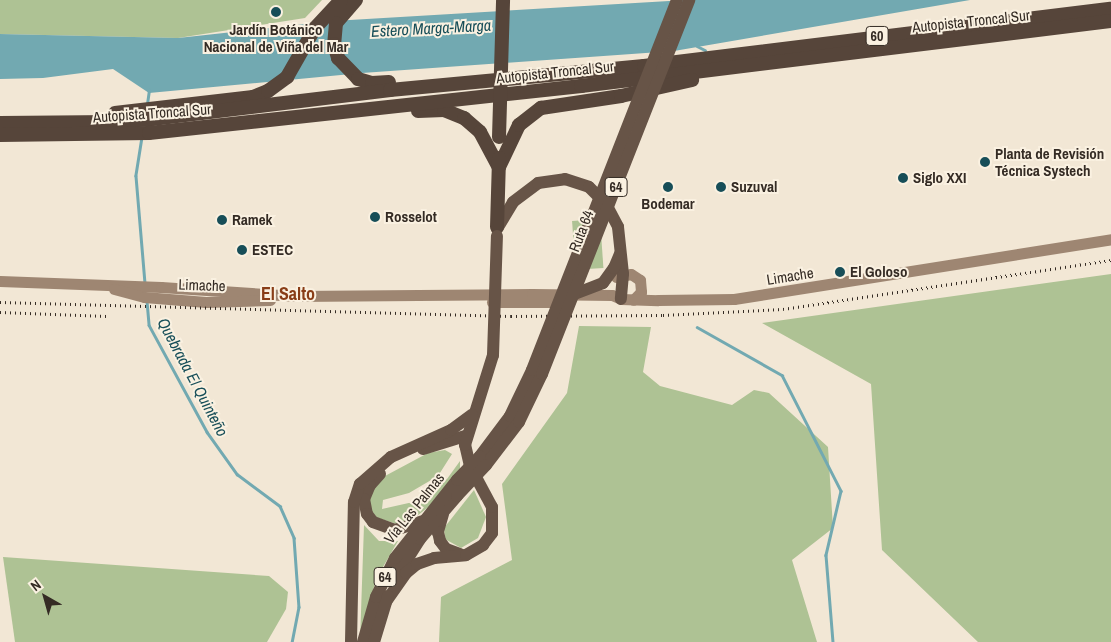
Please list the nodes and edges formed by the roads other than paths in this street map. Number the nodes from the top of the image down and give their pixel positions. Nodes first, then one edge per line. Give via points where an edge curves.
1 (356, 0) edge
2 (503, 0) edge
3 (677, 0) edge
4 (689, 0) edge
5 (339, 2) edge
6 (1111, 9) edge
7 (1111, 21) edge
8 (752, 64) junction
9 (602, 70) junction
10 (152, 114) junction
11 (0, 122) edge
12 (114, 123) junction
13 (149, 133) junction
14 (0, 135) edge
15 (499, 167) junction
16 (497, 232) junction
17 (1111, 239) edge
18 (621, 249) junction
19 (623, 274) junction
20 (0, 281) edge
21 (605, 281) junction
22 (572, 295) junction
23 (423, 297) junction
24 (627, 299) junction
25 (537, 372) junction
26 (473, 413) junction
27 (466, 436) junction
28 (448, 444) junction
29 (465, 450) junction
30 (483, 460) junction
31 (445, 510) junction
32 (422, 521) junction
33 (470, 553) junction
34 (385, 604) junction
35 (351, 642) edge
36 (363, 642) edge
37 (374, 642) edge

1 - 9 highway via 336,23 335,51 341,64 358,79 387,82
2 - 15 highway, bridge
3 - 25 highway, Ruta 64 / 64, bridge
4 - 25 highway, Ruta 64 / 64, bridge
5 - 10 highway via 315,28 287,77 274,88 253,97
6 - 9 highway, Autopista Troncal Sur / 60
7 - 8 highway, Autopista Troncal Sur / 60
8 - 13 highway, Autopista Troncal Sur
8 - 15 highway via 621,96 541,108 519,125
9 - 10 highway, Autopista Troncal Sur
10 - 12 highway
11 - 12 highway, Autopista Troncal Sur
12 - 13 highway, Autopista Troncal Sur
12 - 14 highway, Autopista Troncal Sur
13 - 15 highway via 236,130 444,110 475,127
15 - 16 highway
16 - 18 highway via 512,202 531,187 551,180 572,180 589,187 606,204 618,228
16 - 26 highway, bridge via 493,355
17 - 24 main road, Limache via 734,299
18 - 19 highway
18 - 21 highway
19 - 21 main road
19 - 24 highway
19 - 24 main road via 635,275 642,284 639,295
20 - 23 main road, Limache via 107,287 248,302 296,296
21 - 22 highway via 597,288
22 - 23 main road, Limache
22 - 24 main road, Limache via 612,295
23 - 24 main road, Limache via 470,302 610,303
25 - 30 highway, Ruta 64 / 64
26 - 27 highway
26 - 35 highway via 451,430 391,457 360,484 354,508
27 - 28 highway
27 - 29 highway
28 - 29 highway
28 - 32 highway via 423,449 382,472 366,494 365,509 378,526 395,530
29 - 33 highway via 489,500 494,519 490,538
30 - 31 highway, Vía Las Palmas / 64, bridge
30 - 32 highway, Vía Las Palmas / 64, bridge via 457,480
31 - 33 highway via 439,527 440,541 450,551
31 - 34 highway, Vía Las Palmas / 64 via 412,549
32 - 36 highway, Vía Las Palmas / 64 via 387,571
33 - 34 highway via 434,558 418,564 406,573
34 - 37 highway, Vía Las Palmas

